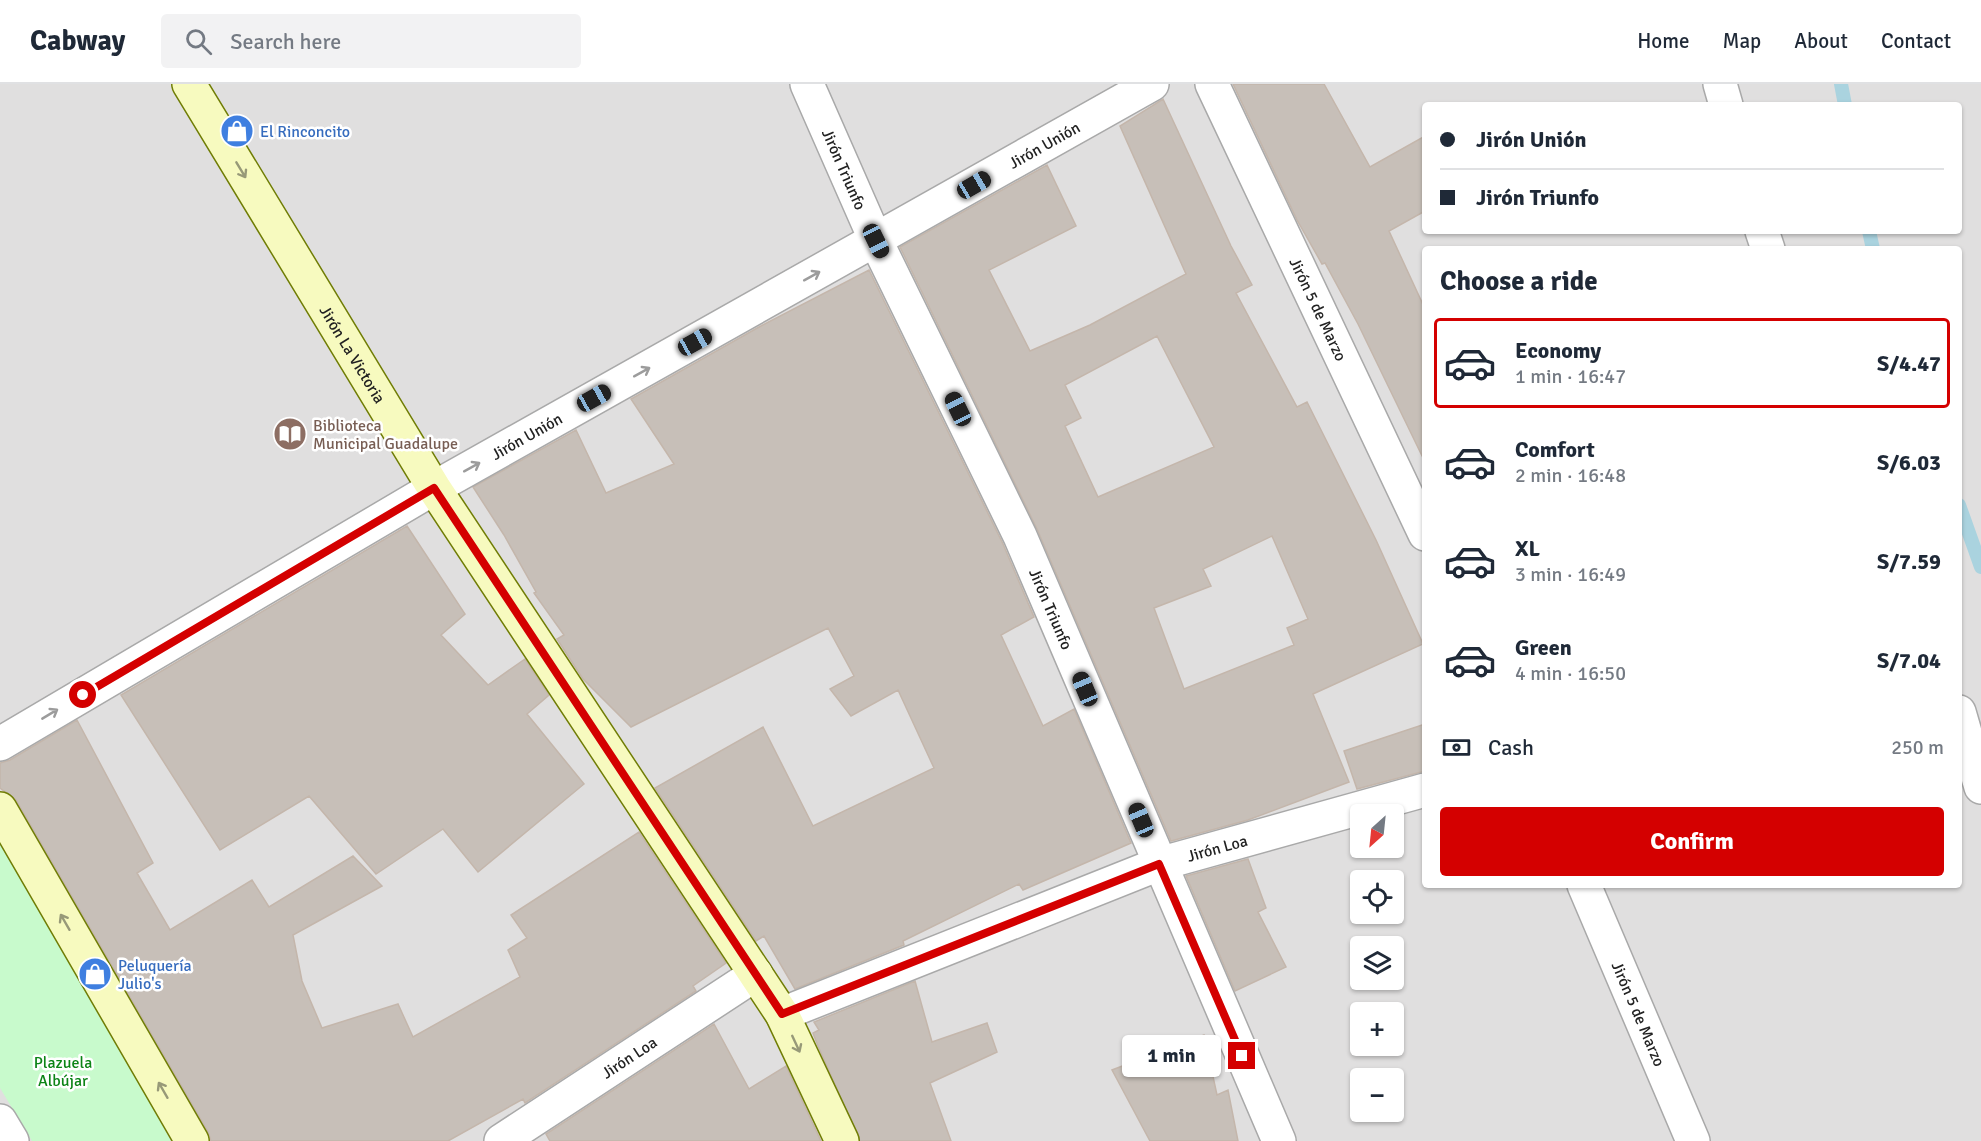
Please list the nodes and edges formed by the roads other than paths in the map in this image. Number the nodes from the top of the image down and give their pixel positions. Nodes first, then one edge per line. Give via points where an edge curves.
1 (189, 84) edge
2 (807, 84) edge
3 (1152, 84) edge
4 (1212, 84) edge
5 (1720, 84) edge
6 (1725, 102) edge
7 (876, 241) junction
8 (434, 488) junction
9 (1422, 528) edge
10 (1962, 722) edge
11 (0, 744) edge
12 (1981, 787) edge
13 (1422, 791) edge
14 (0, 809) edge
15 (1159, 864) junction
16 (1585, 888) edge
17 (756, 974) junction
18 (782, 1014) junction
19 (0, 1120) edge
20 (12, 1141) edge
21 (192, 1141) edge
22 (501, 1141) edge
23 (842, 1141) edge
24 (1279, 1141) edge
25 (1693, 1141) edge

1 -> 8 street, Jirón La Victoria
2 - 7 street, Jirón Triunfo
3 - 7 street, Jirón Unión
4 - 9 street, Jirón 5 de Marzo
5 - 6 street
8 -> 7 street, Jirón Unión
7 - 15 street, Jirón Triunfo via 1020,536
11 -> 8 street, Jirón Unión
8 - 17 street, Jirón La Victoria
10 - 12 street
13 - 15 street, Jirón Loa
21 -> 14 street
15 - 18 street, Jirón Loa
15 - 24 street, Jirón Triunfo
16 - 25 street, Jirón 5 de Marzo
17 - 18 street, Jirón La Victoria
17 - 22 street, Jirón Loa
18 -> 23 street, Jirón La Victoria
19 - 20 street

